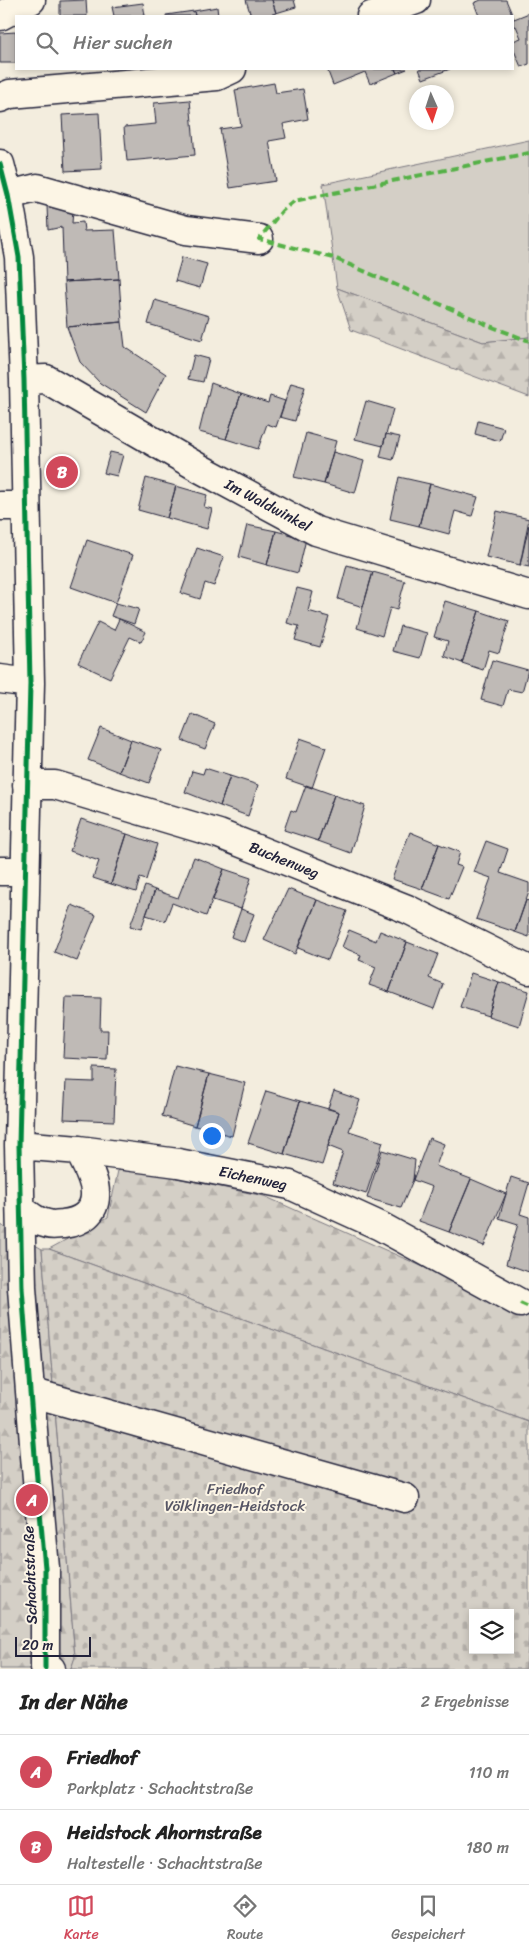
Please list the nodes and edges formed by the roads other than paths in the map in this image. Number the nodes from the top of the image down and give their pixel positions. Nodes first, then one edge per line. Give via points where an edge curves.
1 (31, 0) edge
2 (416, 0) edge
3 (374, 15) edge
4 (0, 16) edge
5 (230, 70) edge
6 (0, 98) edge
7 (0, 164) edge
8 (8, 195) junction
9 (258, 239) dead end
10 (24, 380) junction
11 (13, 506) edge
12 (529, 595) edge
13 (0, 679) edge
14 (30, 683) junction
15 (27, 784) junction
16 (13, 871) edge
17 (529, 970) edge
18 (11, 1033) edge
19 (18, 1145) junction
20 (79, 1150) junction
21 (21, 1209) junction
22 (520, 1304) dead end
23 (30, 1392) junction
24 (405, 1498) dead end
25 (48, 1668) edge

1 - 4 street
2 - 3 street
5 - 6 street via 217,76 10,94
7 - 8 street, Schachtstraße
8 - 9 street via 37,188 186,230
8 - 10 street, Schachtstraße via 19,257
10 - 11 street, Schachtstraße
10 - 12 street, Im Waldwinkel via 46,379 316,531
11 - 14 street, Schachtstraße
13 - 14 street
14 - 15 street, Schachtstraße
15 - 16 street, Schachtstraße
15 - 17 street, Buchenweg via 55,785 219,834 407,910
16 - 18 street, Schachtstraße
18 - 19 street, Schachtstraße
19 - 20 street, Eichenweg
19 - 21 street, Schachtstraße
20 - 21 street via 93,1179 96,1194 87,1216 74,1223 50,1225 36,1221
20 - 22 street, Eichenweg via 178,1163 290,1185 380,1226
21 - 23 street, Schachtstraße via 22,1288
23 - 24 street
23 - 25 street, Schachtstraße via 46,1568

